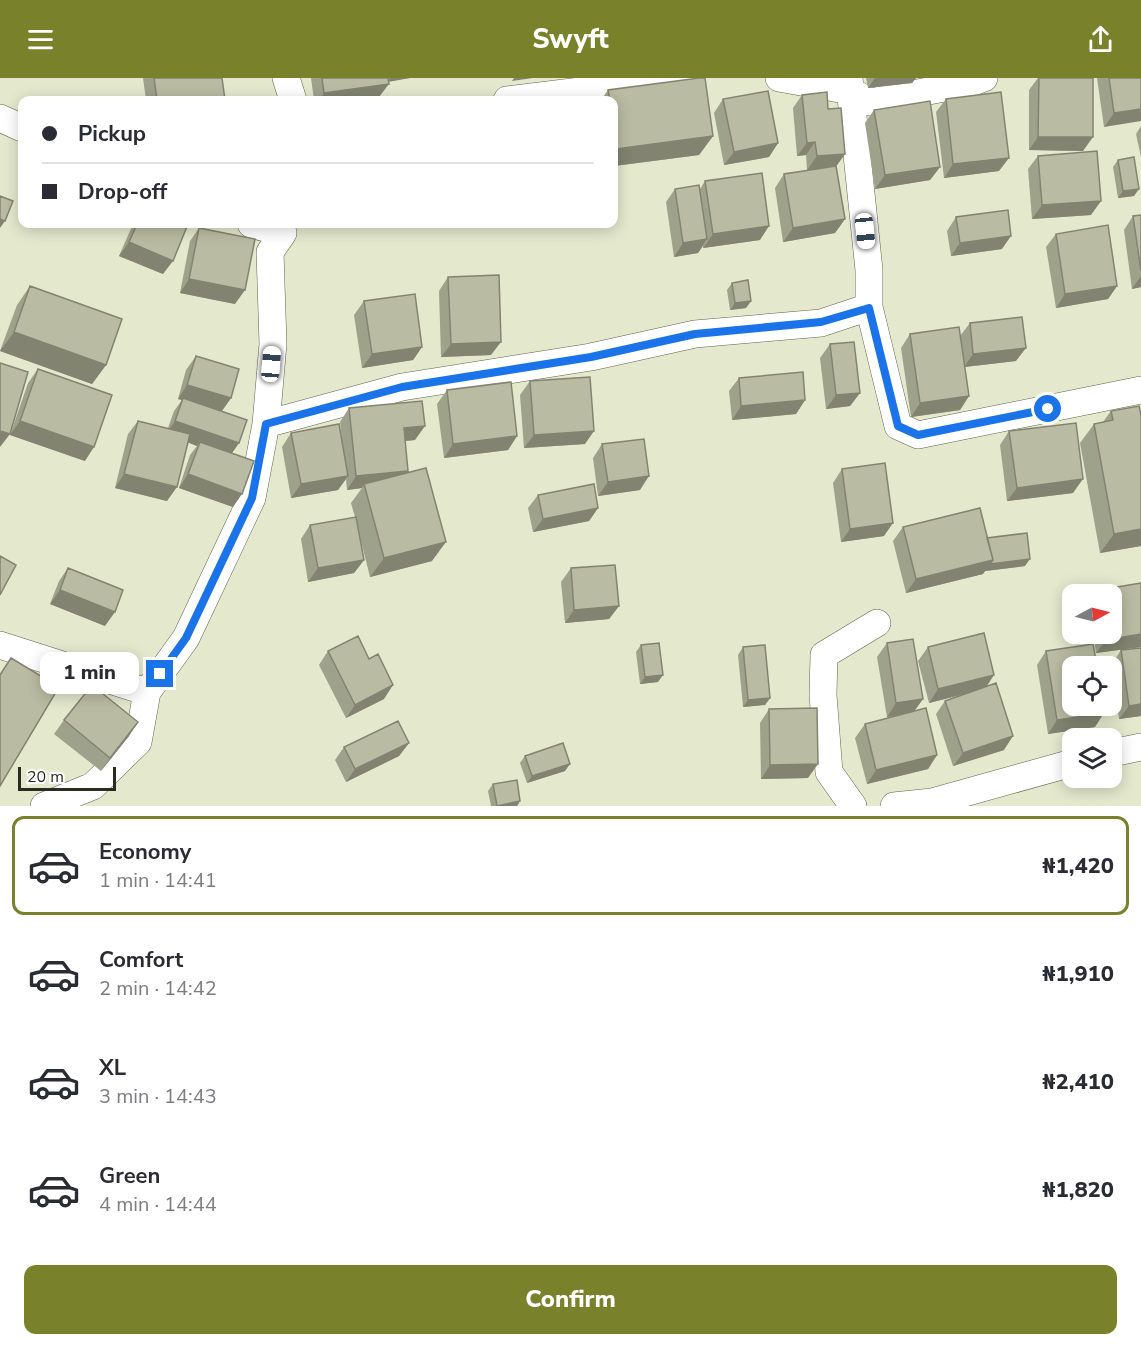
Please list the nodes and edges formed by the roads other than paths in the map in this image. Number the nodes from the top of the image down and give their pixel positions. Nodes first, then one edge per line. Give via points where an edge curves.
1 (286, 78) edge
2 (685, 78) edge
3 (779, 78) edge
4 (984, 78) edge
5 (850, 85) edge
6 (292, 96) edge
7 (539, 96) edge
8 (0, 118) edge
9 (18, 126) edge
10 (284, 228) edge
11 (869, 308) junction
12 (1141, 390) edge
13 (266, 424) junction
14 (877, 623) dead end
15 (0, 645) edge
16 (147, 692) junction
17 (1141, 747) edge
18 (1122, 751) edge
19 (1062, 766) edge
20 (44, 806) edge
21 (854, 806) edge
22 (894, 806) edge

1 - 6 street
2 - 7 street
3 - 5 street
4 - 5 street via 870,102
5 - 11 street via 869,270
8 - 9 street
10 - 13 street via 270,252 273,344
11 - 12 street via 898,426 918,435
11 - 13 street via 821,322 695,334 591,357 402,387
13 - 16 street via 252,498 220,571 186,638
14 - 21 street via 824,655 823,695 830,772
15 - 16 street
16 - 20 street via 138,742 93,786
17 - 18 street
19 - 22 street via 932,802

